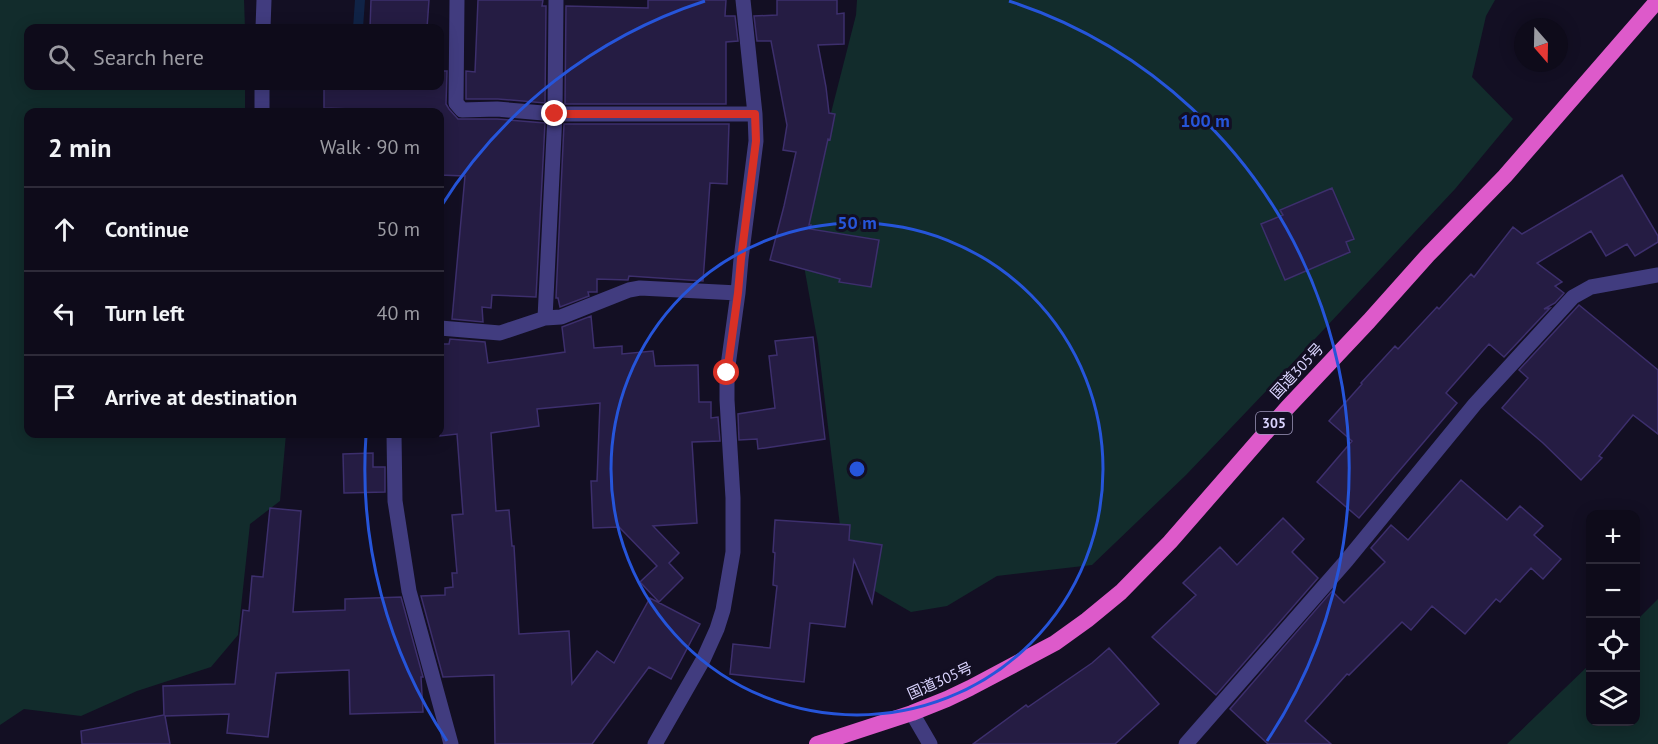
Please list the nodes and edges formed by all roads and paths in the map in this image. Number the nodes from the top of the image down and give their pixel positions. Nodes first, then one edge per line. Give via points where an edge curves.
1 (264, 0) edge
2 (456, 0) edge
3 (556, 0) edge
4 (743, 0) edge
5 (1658, 0) edge
6 (264, 24) edge
7 (262, 90) edge
8 (262, 108) edge
9 (555, 114) junction
10 (755, 114) junction
11 (1658, 275) edge
12 (738, 293) junction
13 (545, 318) junction
14 (444, 328) edge
15 (394, 438) edge
16 (912, 713) junction
17 (451, 744) edge
18 (655, 744) edge
19 (817, 744) edge
20 (930, 744) edge
21 (1186, 744) edge

1 - 6 street
2 - 9 street via 456,103 462,110
3 - 9 street
4 - 10 street
5 - 16 highway, 国道305号 / 305 via 1505,176 1287,408 1122,592 1054,643 955,696
7 - 8 street
9 - 10 street
9 - 13 street
10 - 12 street via 756,141
11 - 21 street via 1592,287 1573,297 1475,404 1347,560
12 - 13 street via 640,288 561,317
12 - 18 street via 727,373 733,552 723,610 703,660
13 - 14 street via 500,333
15 - 17 street via 395,501 409,591
16 - 19 highway, 国道305号 / 305
16 - 20 street

